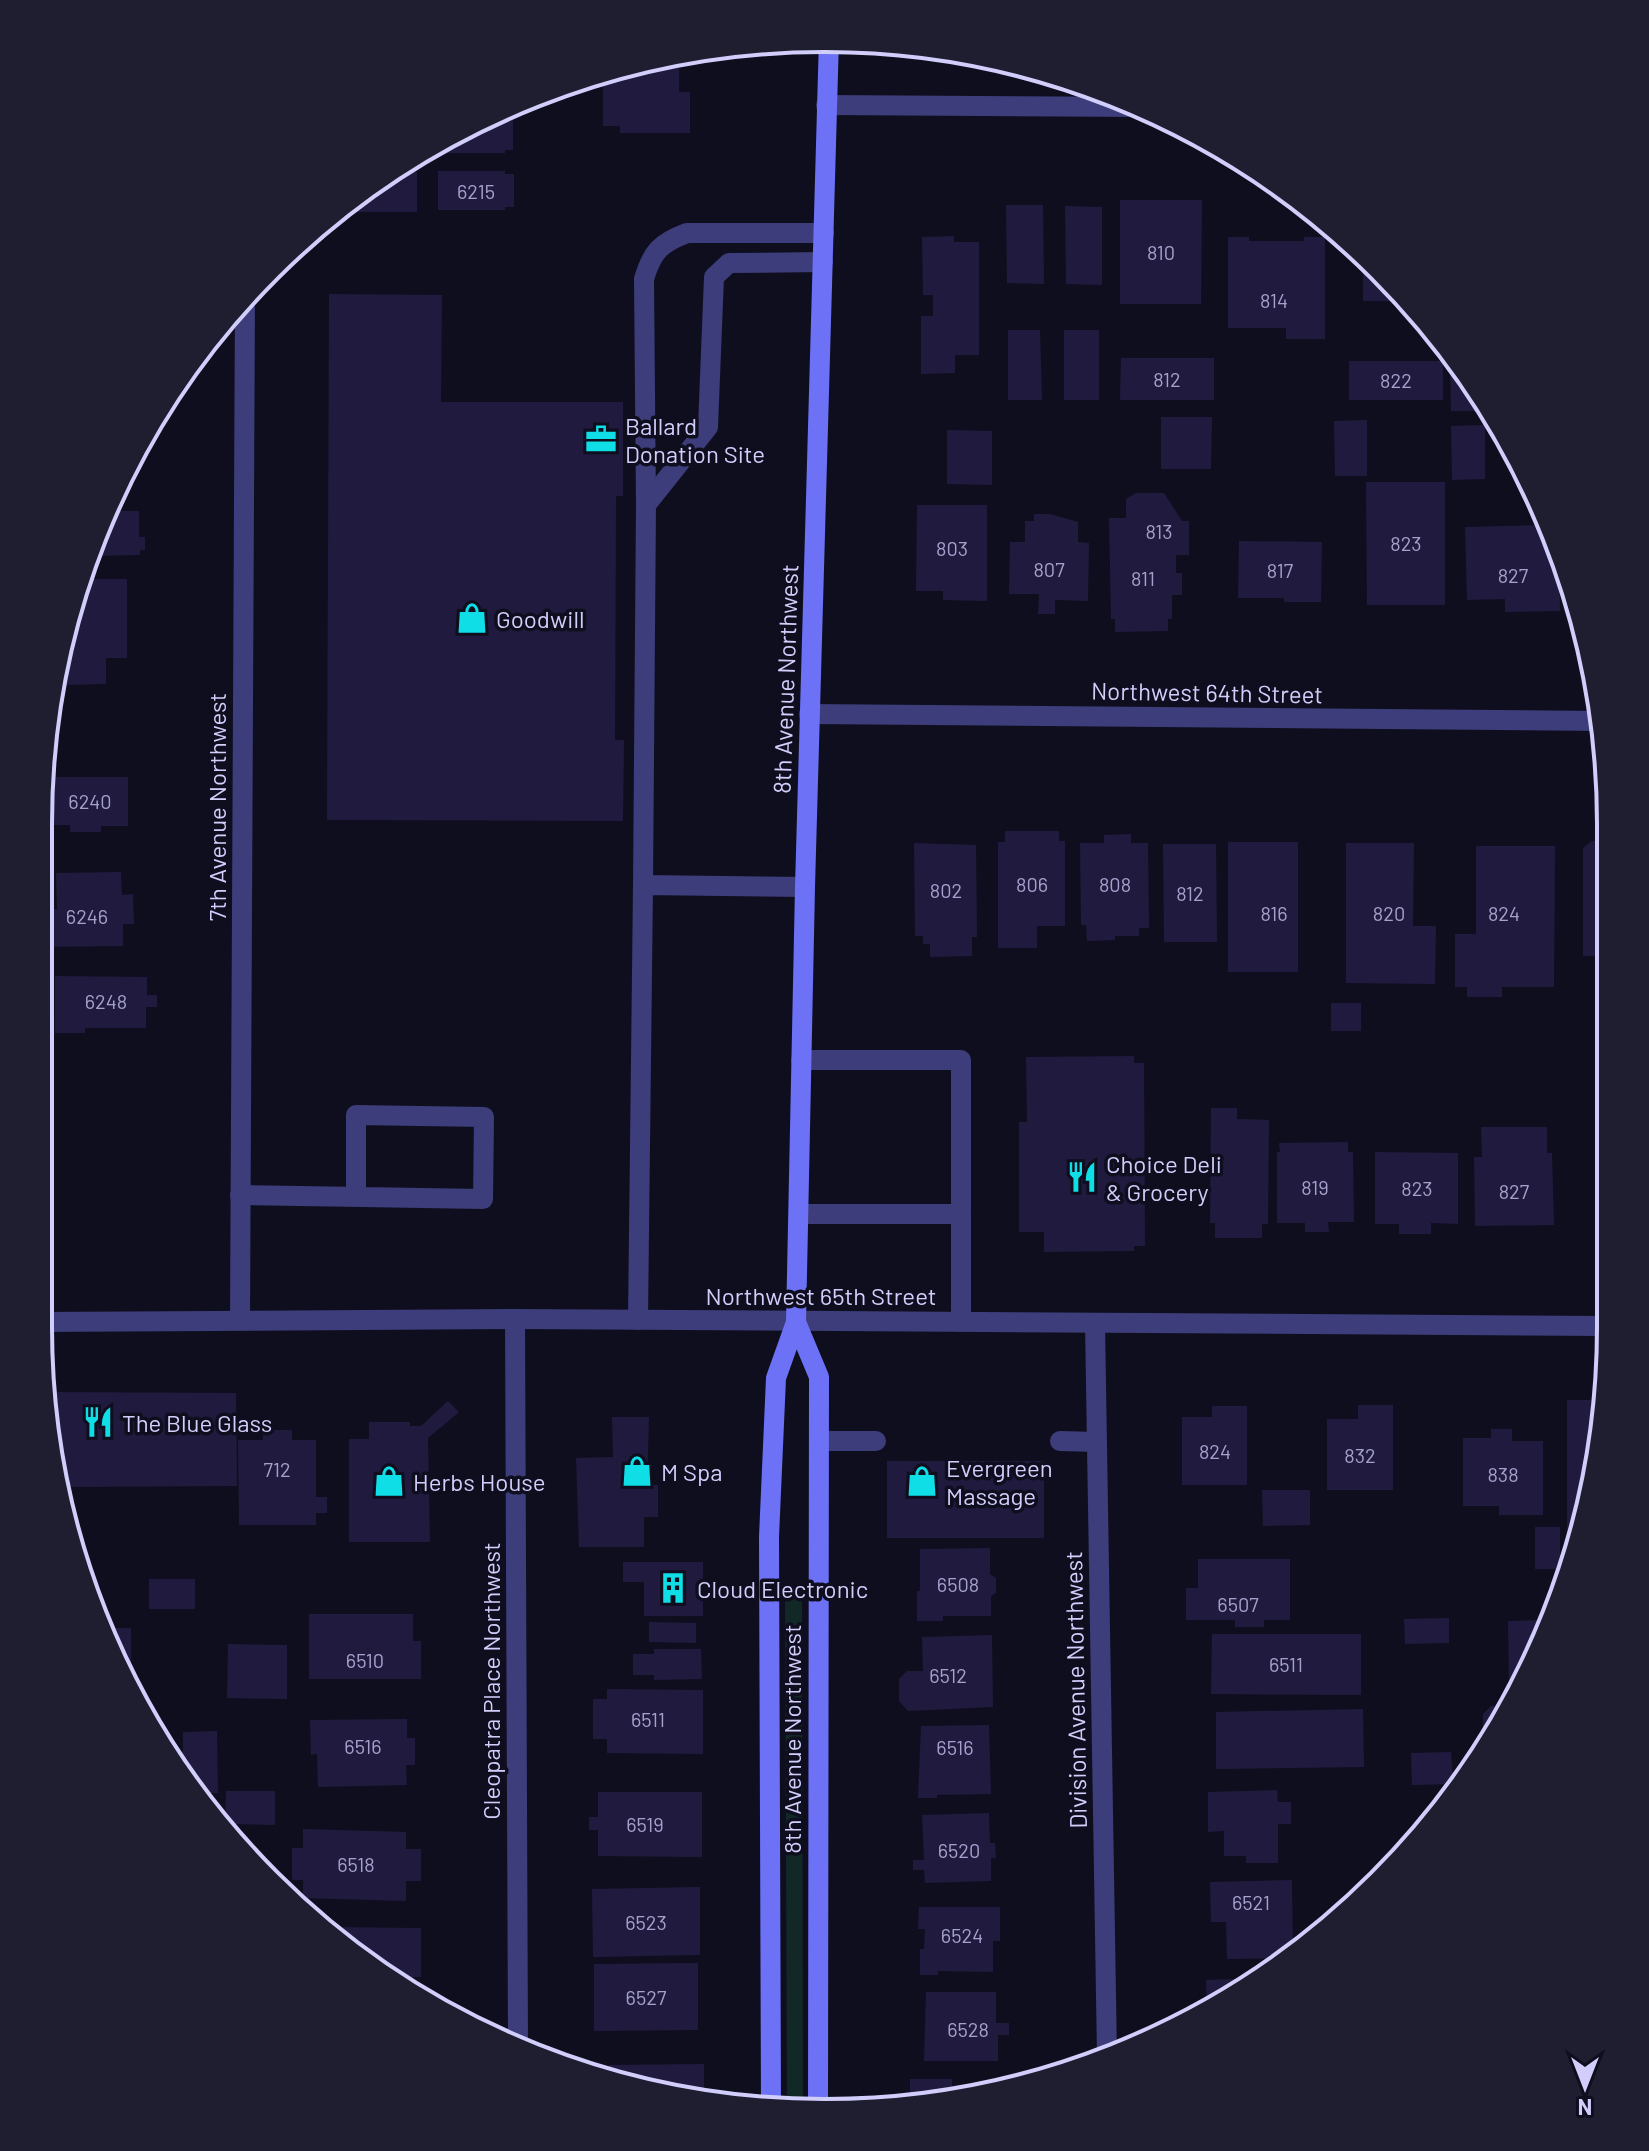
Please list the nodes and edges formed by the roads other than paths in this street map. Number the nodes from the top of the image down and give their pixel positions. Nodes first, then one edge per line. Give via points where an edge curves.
1 (828, 52) edge
2 (826, 105) junction
3 (1109, 107) edge
4 (824, 233) junction
5 (823, 262) junction
6 (245, 314) edge
7 (646, 505) junction
8 (809, 714) junction
9 (1589, 721) edge
10 (643, 885) junction
11 (805, 887) junction
12 (801, 1060) junction
13 (240, 1195) junction
14 (356, 1197) junction
15 (799, 1214) junction
16 (961, 1214) junction
17 (240, 1319) junction
18 (515, 1319) junction
19 (638, 1320) junction
20 (52, 1322) edge
21 (796, 1322) junction
22 (961, 1322) junction
23 (1095, 1323) junction
24 (1597, 1326) edge
25 (819, 1441) junction
26 (876, 1441) dead end
27 (1060, 1441) dead end
28 (1097, 1442) junction
29 (518, 2035) edge
30 (1107, 2045) edge
31 (771, 2097) edge
32 (818, 2099) edge

1 - 2 main road, 8th Avenue Northwest
2 - 3 street
2 - 4 main road, 8th Avenue Northwest
4 - 5 main road, 8th Avenue Northwest
4 - 7 street via 687,233 669,240 651,257 644,279
5 - 7 street via 729,263 714,277 708,427
5 - 8 main road, 8th Avenue Northwest
6 - 13 street, 7th Avenue Northwest
7 - 10 street
8 - 9 street, Northwest 64th Street
8 - 11 main road, 8th Avenue Northwest
10 - 11 street
10 - 19 street
11 - 12 main road, 8th Avenue Northwest
12 - 15 main road, 8th Avenue Northwest
12 - 16 street via 961,1060
13 - 14 street
13 - 17 street, 7th Avenue Northwest
14 - 14 street via 483,1199 484,1117 356,1115
15 - 16 street
15 - 21 main road, 8th Avenue Northwest
16 - 22 street
17 - 18 street, Northwest 65th Street
17 - 20 street, Northwest 65th Street
18 - 19 street, Northwest 65th Street
18 - 29 street, Cleopatra Place Northwest
19 - 21 street, Northwest 65th Street
21 - 22 street, Northwest 65th Street
21 - 25 main road, 8th Avenue Northwest via 819,1377
21 - 31 main road, 8th Avenue Northwest via 776,1378 769,1537
22 - 23 street, Northwest 65th Street
23 - 24 street, Northwest 65th Street
23 - 28 street, Division Avenue Northwest
25 - 26 street
25 - 32 main road, 8th Avenue Northwest
27 - 28 street
28 - 30 street, Division Avenue Northwest

